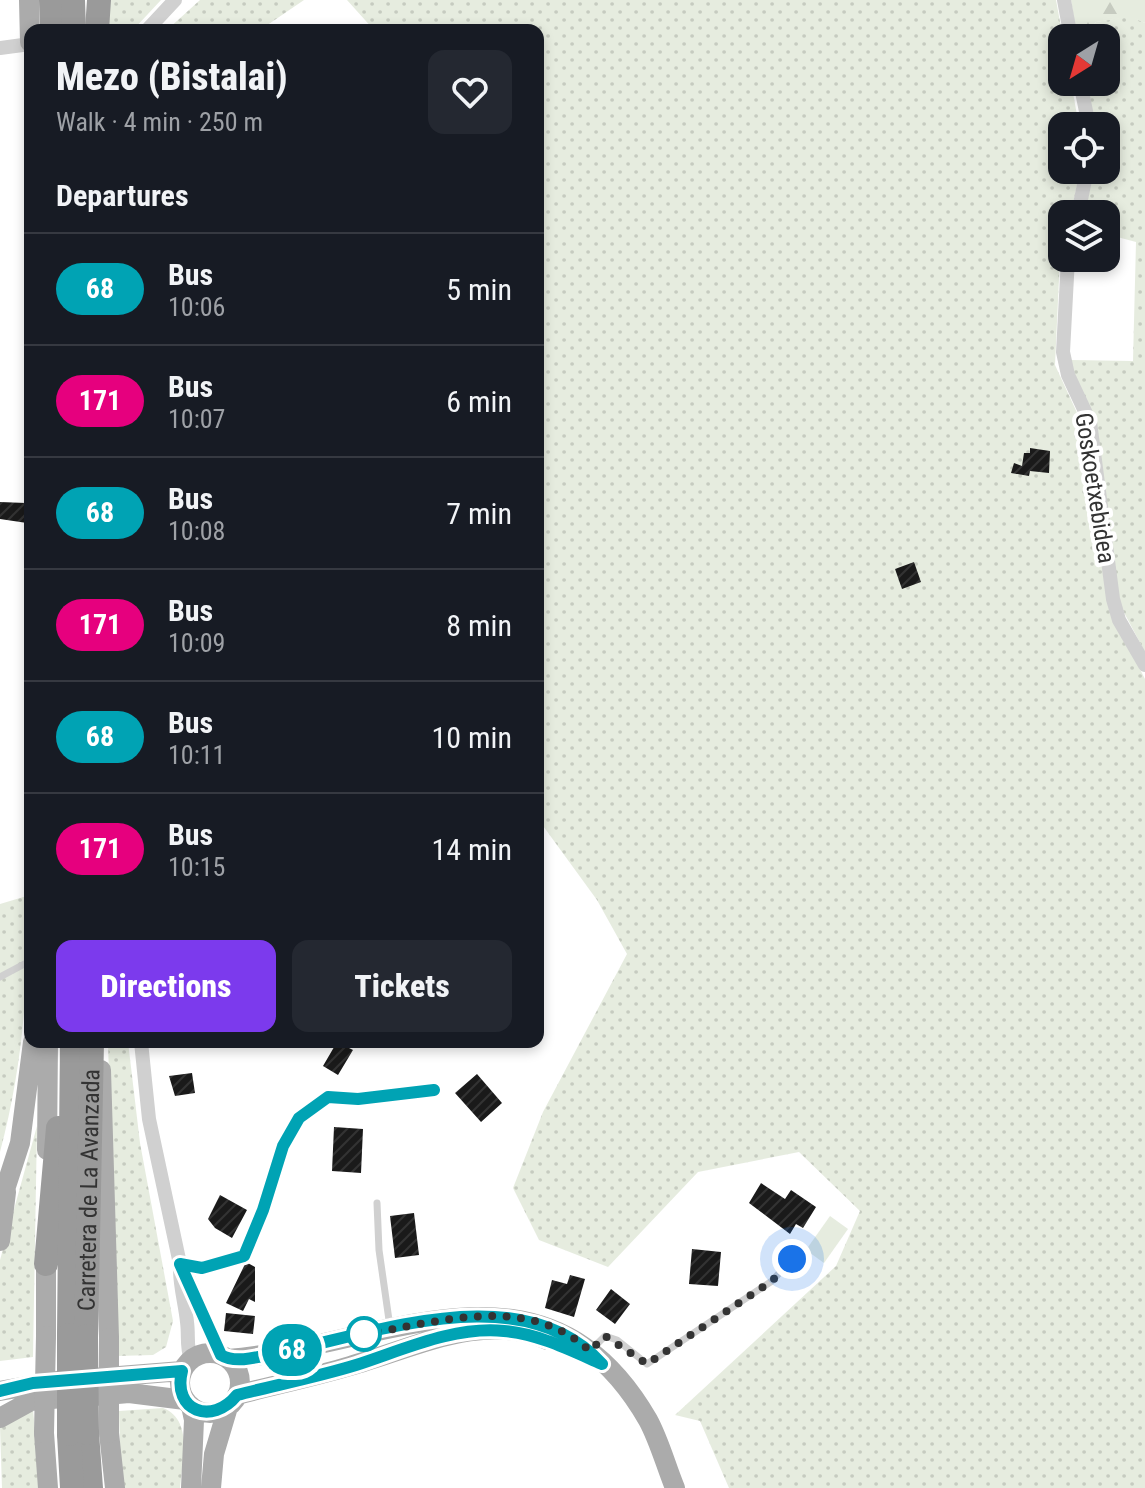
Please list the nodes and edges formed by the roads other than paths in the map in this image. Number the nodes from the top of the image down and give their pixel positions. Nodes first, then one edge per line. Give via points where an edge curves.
1 (29, 0) edge
2 (51, 0) edge
3 (73, 0) edge
4 (99, 0) edge
5 (175, 0) edge
6 (1064, 0) edge
7 (27, 24) edge
8 (52, 24) edge
9 (74, 24) edge
10 (97, 24) edge
11 (153, 24) edge
12 (1068, 24) edge
13 (24, 44) edge
14 (0, 48) edge
15 (1067, 272) edge
16 (1145, 665) edge
17 (24, 964) edge
18 (0, 977) edge
19 (32, 1048) edge
20 (48, 1048) edge
21 (68, 1048) edge
22 (69, 1048) edge
23 (92, 1048) edge
24 (99, 1048) edge
25 (142, 1048) edge
26 (434, 1090) dead end
27 (3, 1196) edge
28 (377, 1203) dead end
29 (0, 1241) edge
30 (792, 1259) dead end
31 (46, 1264) junction
32 (180, 1264) junction
33 (390, 1329) junction
34 (78, 1336) junction
35 (224, 1357) junction
36 (596, 1357) junction
37 (186, 1366) junction
38 (0, 1391) edge
39 (232, 1401) junction
40 (188, 1403) junction
41 (0, 1418) edge
42 (88, 1433) junction
43 (48, 1488) edge
44 (72, 1488) edge
45 (91, 1488) edge
46 (109, 1488) edge
47 (115, 1488) edge
48 (191, 1488) edge
49 (211, 1488) edge
50 (675, 1488) edge

1 - 7 main road
2 - 8 highway
3 - 9 highway
4 - 10 highway
5 - 11 street
6 - 12 street
13 - 14 street
15 - 16 street, Goskoetxebidea via 1063,352 1090,422 1113,599
17 - 18 lane
19 - 27 main road via 20,1143
20 - 31 main road
21 - 31 highway
22 - 34 highway, Carretera de La Avanzada
23 - 34 highway, Carretera de La Avanzada
24 - 34 main road via 107,1188
25 - 32 street via 149,1119
26 - 32 lane via 318,1101 299,1118 283,1146 244,1256 202,1268
27 - 29 main road
28 - 33 lane
30 - 36 lane via 772,1281 647,1364 605,1336
31 - 34 main road
32 - 35 street
32 - 37 street via 188,1327
33 - 35 main road via 256,1357
33 - 36 main road via 477,1315 513,1316 555,1329
34 - 42 highway, bridge
34 - 43 main road, bridge via 44,1433
35 - 37 main road via 205,1354
35 - 39 main road via 237,1372
36 - 39 main road via 540,1337 503,1330 472,1332
36 - 50 main road via 649,1422
37 - 38 main road
37 - 40 main road via 180,1381
39 - 40 main road via 209,1413
39 - 49 main road via 214,1454
40 - 41 main road via 129,1393 31,1401
40 - 48 main road via 194,1420
42 - 44 highway
42 - 45 highway
42 - 46 main road
42 - 47 main road

